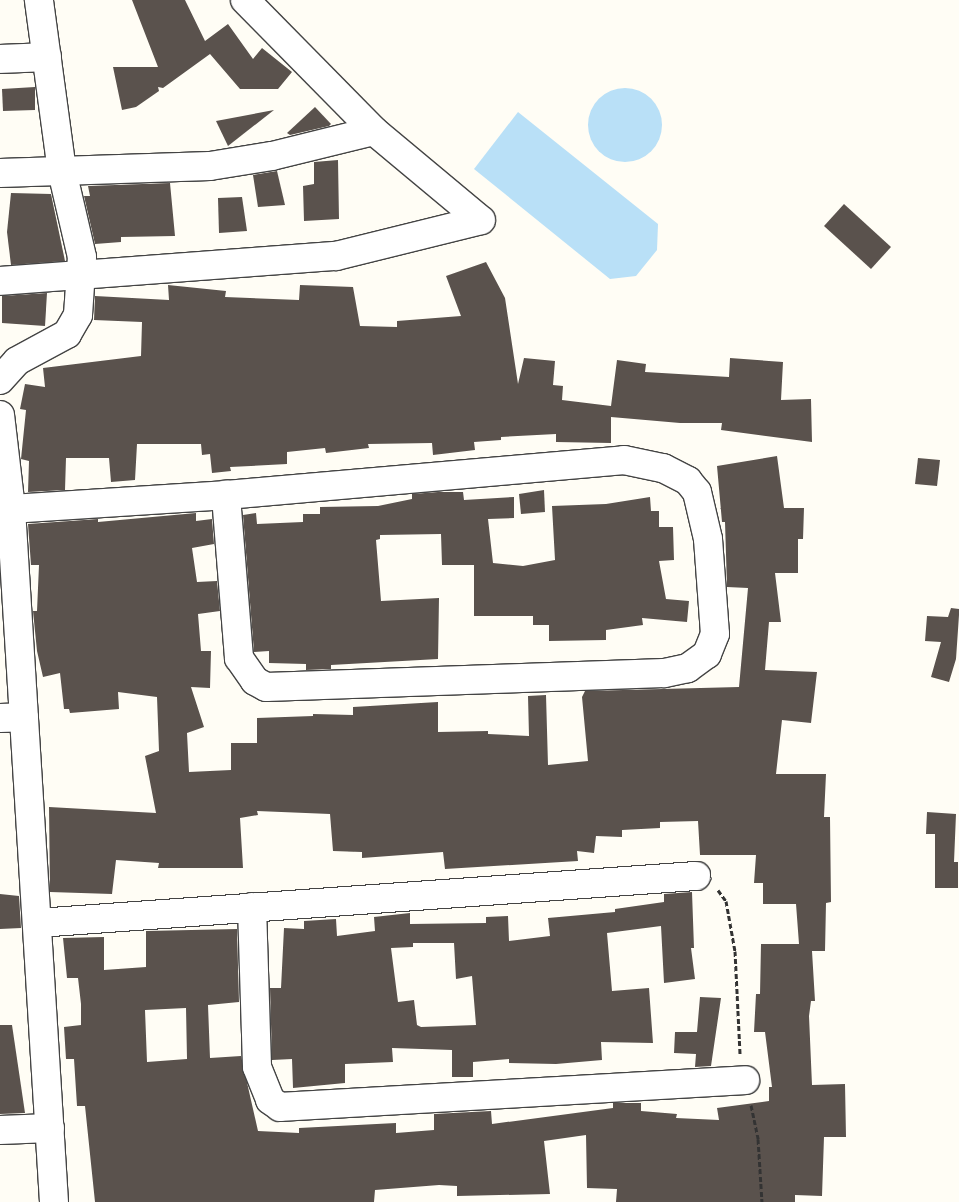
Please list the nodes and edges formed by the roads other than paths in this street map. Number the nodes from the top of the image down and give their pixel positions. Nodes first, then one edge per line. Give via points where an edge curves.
1 (39, 0) edge
2 (245, 0) edge
3 (47, 58) junction
4 (0, 59) edge
5 (374, 131) junction
6 (62, 171) junction
7 (0, 173) edge
8 (81, 276) junction
9 (0, 282) edge
10 (0, 380) edge
11 (0, 415) edge
12 (226, 495) junction
13 (11, 509) junction
14 (12, 717) edge
15 (696, 876) road end
16 (252, 907) junction
17 (38, 923) junction
18 (745, 1080) road end
19 (50, 1128) junction
20 (0, 1130) edge
21 (54, 1202) edge

1 - 3 street
2 - 5 street
3 - 4 street
3 - 6 street
5 - 6 street via 272,156 210,166
5 - 8 street via 481,220 336,256
6 - 7 street
6 - 8 street via 82,257
8 - 9 street
8 - 10 street via 78,315 67,334 17,361
11 - 13 street
12 - 12 street via 624,460 663,468 688,481 703,505 715,634 707,654 688,668 664,673 266,687 255,682 239,658
12 - 13 street
13 - 14 street
14 - 17 street
15 - 16 street
16 - 17 street
16 - 18 street via 257,1067 270,1100 280,1107
17 - 19 street
19 - 20 street
19 - 21 street

